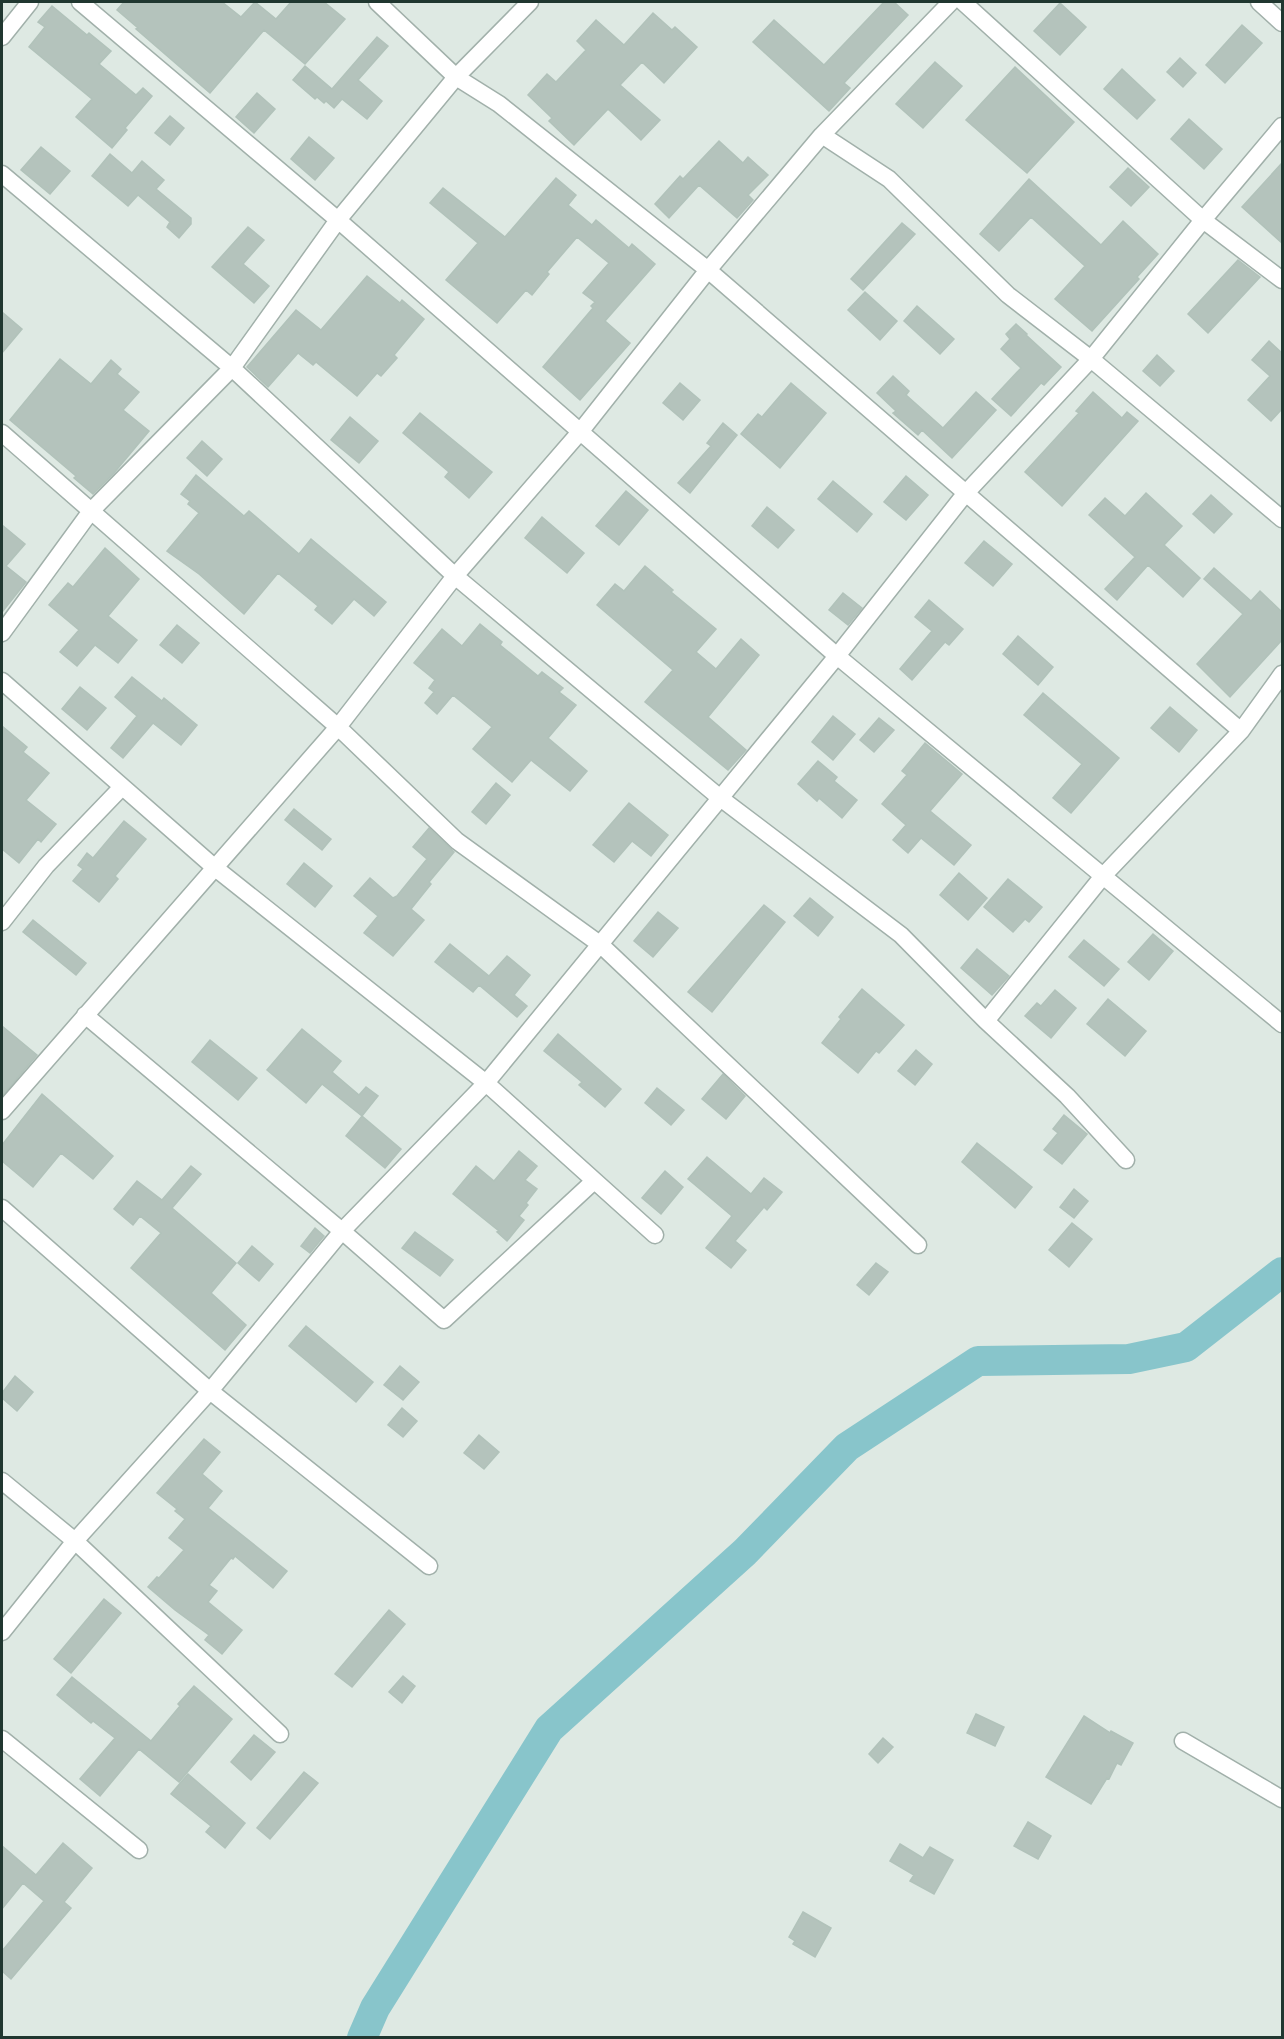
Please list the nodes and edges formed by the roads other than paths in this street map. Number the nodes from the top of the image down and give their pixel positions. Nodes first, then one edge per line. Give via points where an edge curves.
1 (30, 2) edge
2 (80, 2) edge
3 (377, 2) edge
4 (530, 2) edge
5 (951, 2) edge
6 (963, 2) edge
7 (1259, 2) edge
8 (1282, 23) edge
9 (2, 37) edge
10 (456, 77) junction
11 (1282, 126) edge
12 (822, 135) junction
13 (2, 174) edge
14 (338, 220) junction
15 (1203, 220) junction
16 (708, 270) junction
17 (1282, 280) edge
18 (1091, 359) junction
19 (232, 368) junction
20 (580, 432) junction
21 (2, 433) edge
22 (965, 494) junction
23 (91, 511) junction
24 (1282, 519) edge
25 (455, 576) junction
26 (2, 633) edge
27 (837, 656) junction
28 (1282, 674) edge
29 (2, 681) edge
30 (338, 727) junction
31 (1241, 730) junction
32 (122, 787) junction
33 (719, 797) junction
34 (214, 867) junction
35 (1103, 876) junction
36 (2, 922) edge
37 (601, 945) junction
38 (85, 1015) junction
39 (986, 1022) junction
40 (1282, 1024) edge
41 (486, 1083) junction
42 (2, 1111) edge
43 (1126, 1160) dead end
44 (594, 1181) junction
45 (2, 1208) edge
46 (342, 1231) junction
47 (655, 1235) dead end
48 (918, 1245) dead end
49 (210, 1391) junction
50 (2, 1481) edge
51 (75, 1541) junction
52 (429, 1566) dead end
53 (2, 1632) edge
54 (280, 1734) dead end
55 (2, 1739) edge
56 (1183, 1741) dead end
57 (1282, 1799) edge
58 (139, 1850) dead end

1 - 9 street
2 - 14 street
3 - 10 street
4 - 10 street
5 - 12 street
6 - 15 street
7 - 8 street
10 - 14 street
10 - 16 street via 499,104
11 - 15 street
12 - 16 street
12 - 18 street via 889,179 1008,295
13 - 19 street
14 - 19 street
14 - 20 street
15 - 17 street
15 - 18 street
16 - 20 street
16 - 22 street
18 - 22 street
18 - 24 street
19 - 23 street
19 - 25 street
20 - 25 street
20 - 27 street
21 - 23 street
22 - 27 street
22 - 31 street
23 - 26 street
23 - 30 street
25 - 30 street
25 - 33 street
27 - 33 street
27 - 35 street
28 - 31 street
29 - 32 street
30 - 34 street
30 - 37 street via 457,841
31 - 35 street
32 - 34 street
32 - 36 street via 46,866
33 - 37 street
33 - 39 street via 901,935
34 - 38 street
34 - 41 street
35 - 39 street
35 - 40 street
37 - 41 street
37 - 48 street
38 - 42 street
38 - 46 street
39 - 43 street via 1067,1096
41 - 44 street
41 - 46 street
44 - 46 street via 444,1320
44 - 47 street
45 - 49 street
46 - 49 street
49 - 51 street
49 - 52 street
50 - 51 street
51 - 53 street
51 - 54 street
55 - 58 street
56 - 57 street

